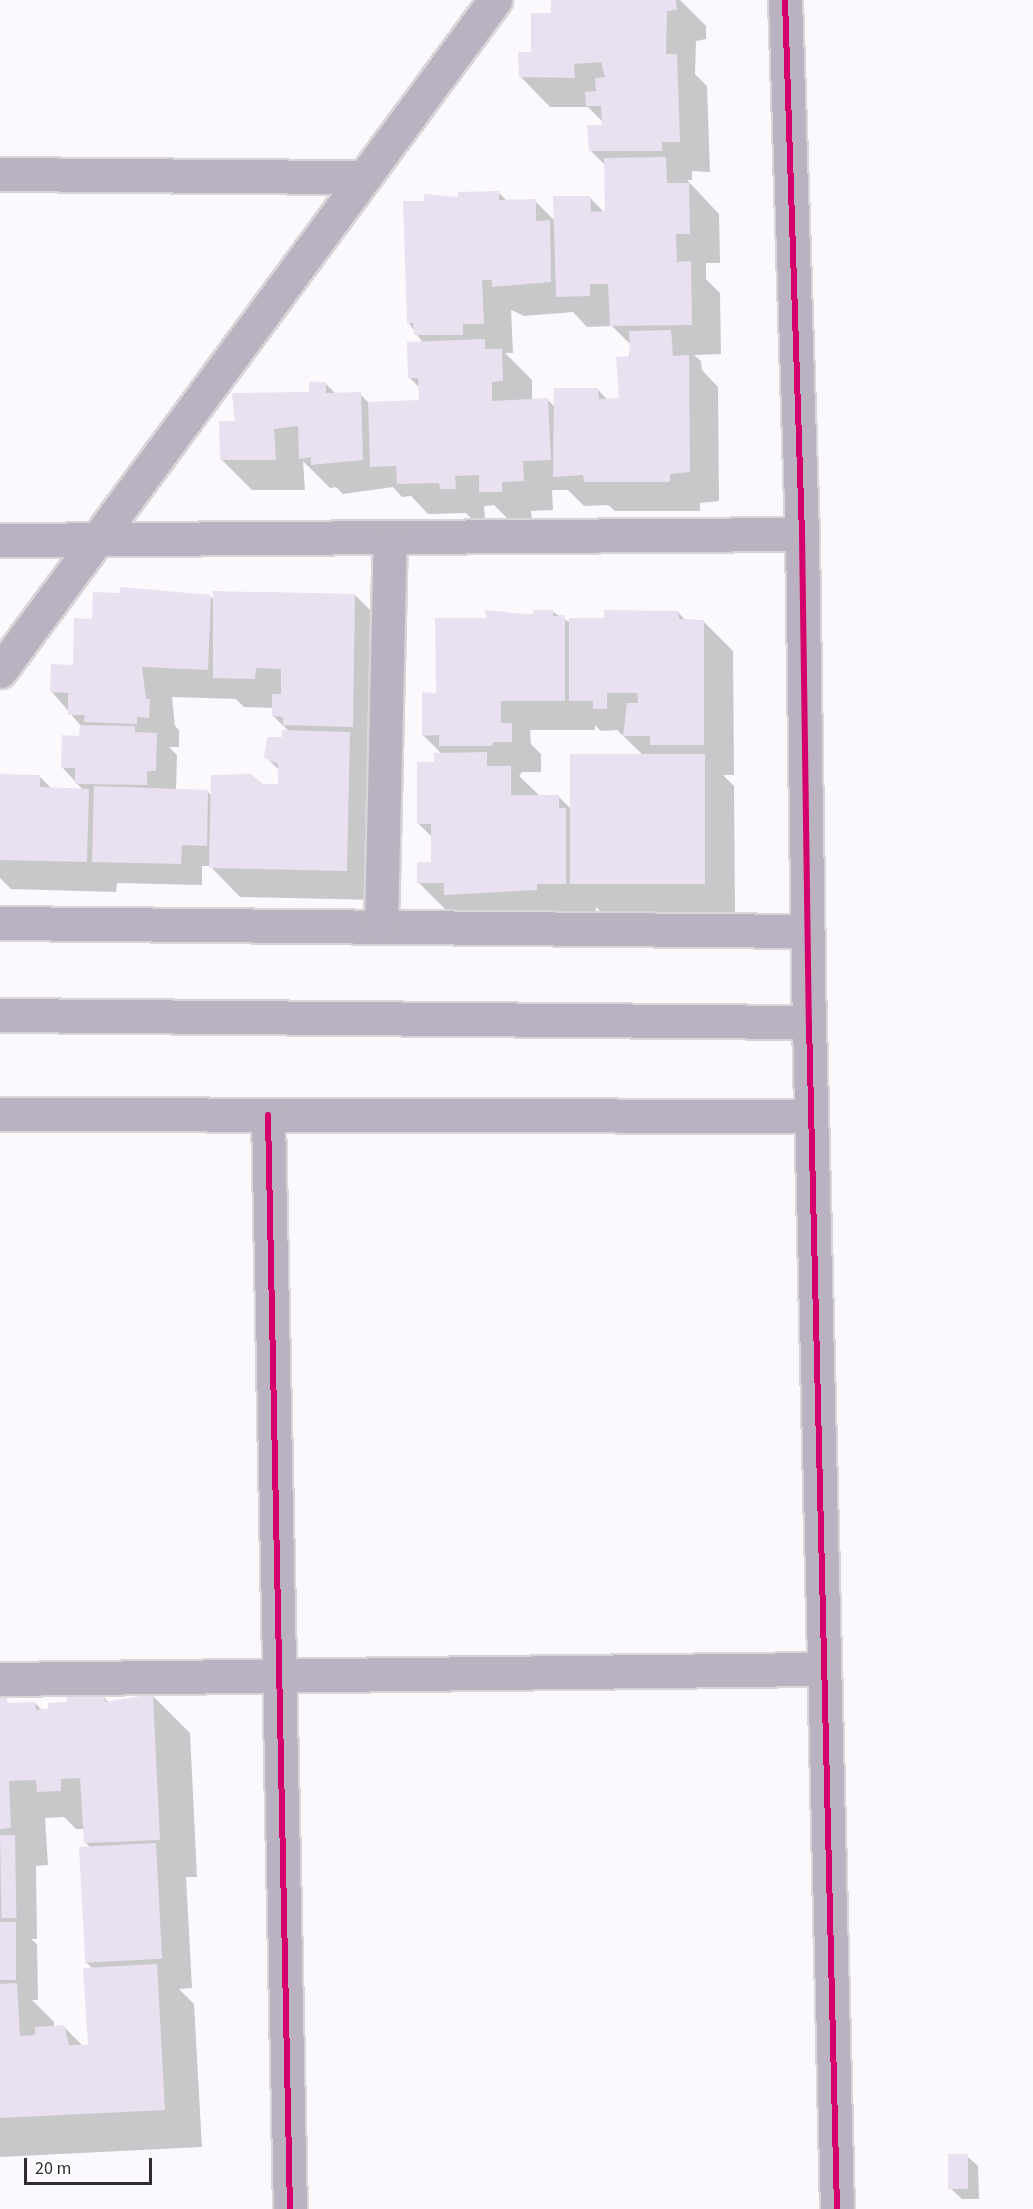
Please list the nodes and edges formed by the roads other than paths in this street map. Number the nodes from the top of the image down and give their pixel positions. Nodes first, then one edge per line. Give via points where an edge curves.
1 (495, 0) edge
2 (785, 0) edge
3 (0, 174) edge
4 (364, 177) junction
5 (802, 534) junction
6 (0, 540) edge
7 (390, 540) junction
8 (93, 542) junction
9 (0, 671) edge
10 (0, 924) edge
11 (381, 927) junction
12 (807, 931) junction
13 (0, 1015) edge
14 (809, 1022) junction
15 (0, 1114) edge
16 (268, 1115) junction
17 (811, 1116) junction
18 (824, 1669) junction
19 (279, 1675) junction
20 (0, 1679) edge
21 (290, 2209) edge
22 (837, 2209) edge

1 - 4 street
2 - 5 street
3 - 4 street
4 - 8 street
5 - 7 street
5 - 12 street
6 - 8 street
7 - 8 street
7 - 11 street
8 - 9 street
10 - 11 street
11 - 12 street
12 - 14 street
13 - 14 street
14 - 17 street
15 - 16 street
16 - 17 street
16 - 19 street
17 - 18 street
18 - 19 street
18 - 22 street
19 - 20 street
19 - 21 street

